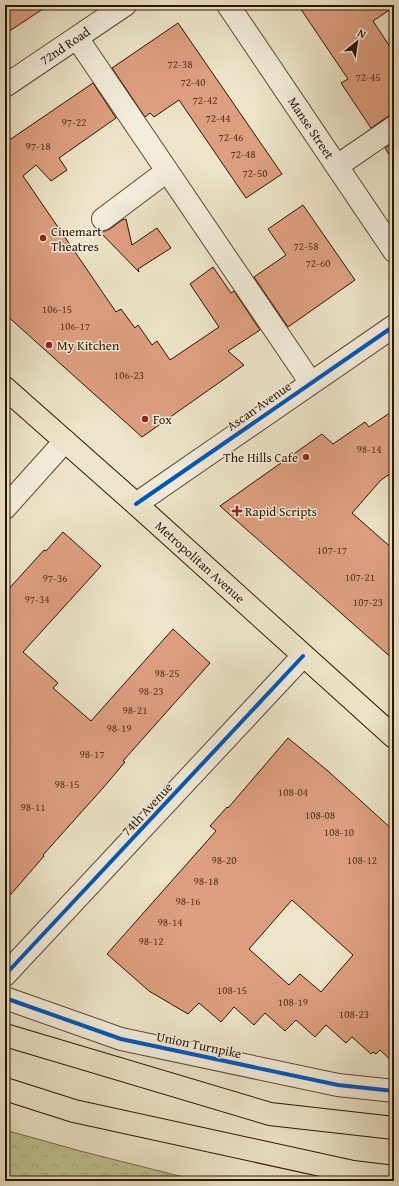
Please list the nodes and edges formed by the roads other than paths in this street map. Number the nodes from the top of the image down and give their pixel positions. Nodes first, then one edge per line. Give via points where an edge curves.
1 (125, 5) edge
2 (228, 5) edge
3 (77, 38) junction
4 (5, 86) edge
5 (394, 127) edge
6 (337, 166) junction
7 (167, 171) junction
8 (103, 219) dead end
9 (394, 251) edge
10 (394, 326) edge
11 (311, 383) junction
12 (5, 388) edge
13 (65, 442) junction
14 (136, 504) junction
15 (5, 508) edge
16 (303, 656) junction
17 (394, 737) edge
18 (5, 975) edge
19 (5, 998) edge
20 (5, 1035) edge
21 (5, 1089) edge
22 (394, 1091) edge
23 (394, 1128) edge
24 (394, 1177) edge

1 - 3 street, 72nd Road
2 - 6 street, Manse Street
3 - 4 street, 72nd Road
3 - 7 street
5 - 6 street
6 - 9 street, Manse Street
7 - 8 street
7 - 11 street
10 - 11 street, Ascan Avenue
11 - 14 street, Ascan Avenue
12 - 13 main road, Metropolitan Avenue
13 - 14 main road, Metropolitan Avenue
13 - 15 street
14 - 16 main road, Metropolitan Avenue
16 - 17 main road, Metropolitan Avenue
16 - 18 street, 74th Avenue
19 - 22 street, Union Turnpike via 121,1039 338,1085
20 - 23 main road via 270,1114
21 - 24 main road via 74,1111 353,1172

